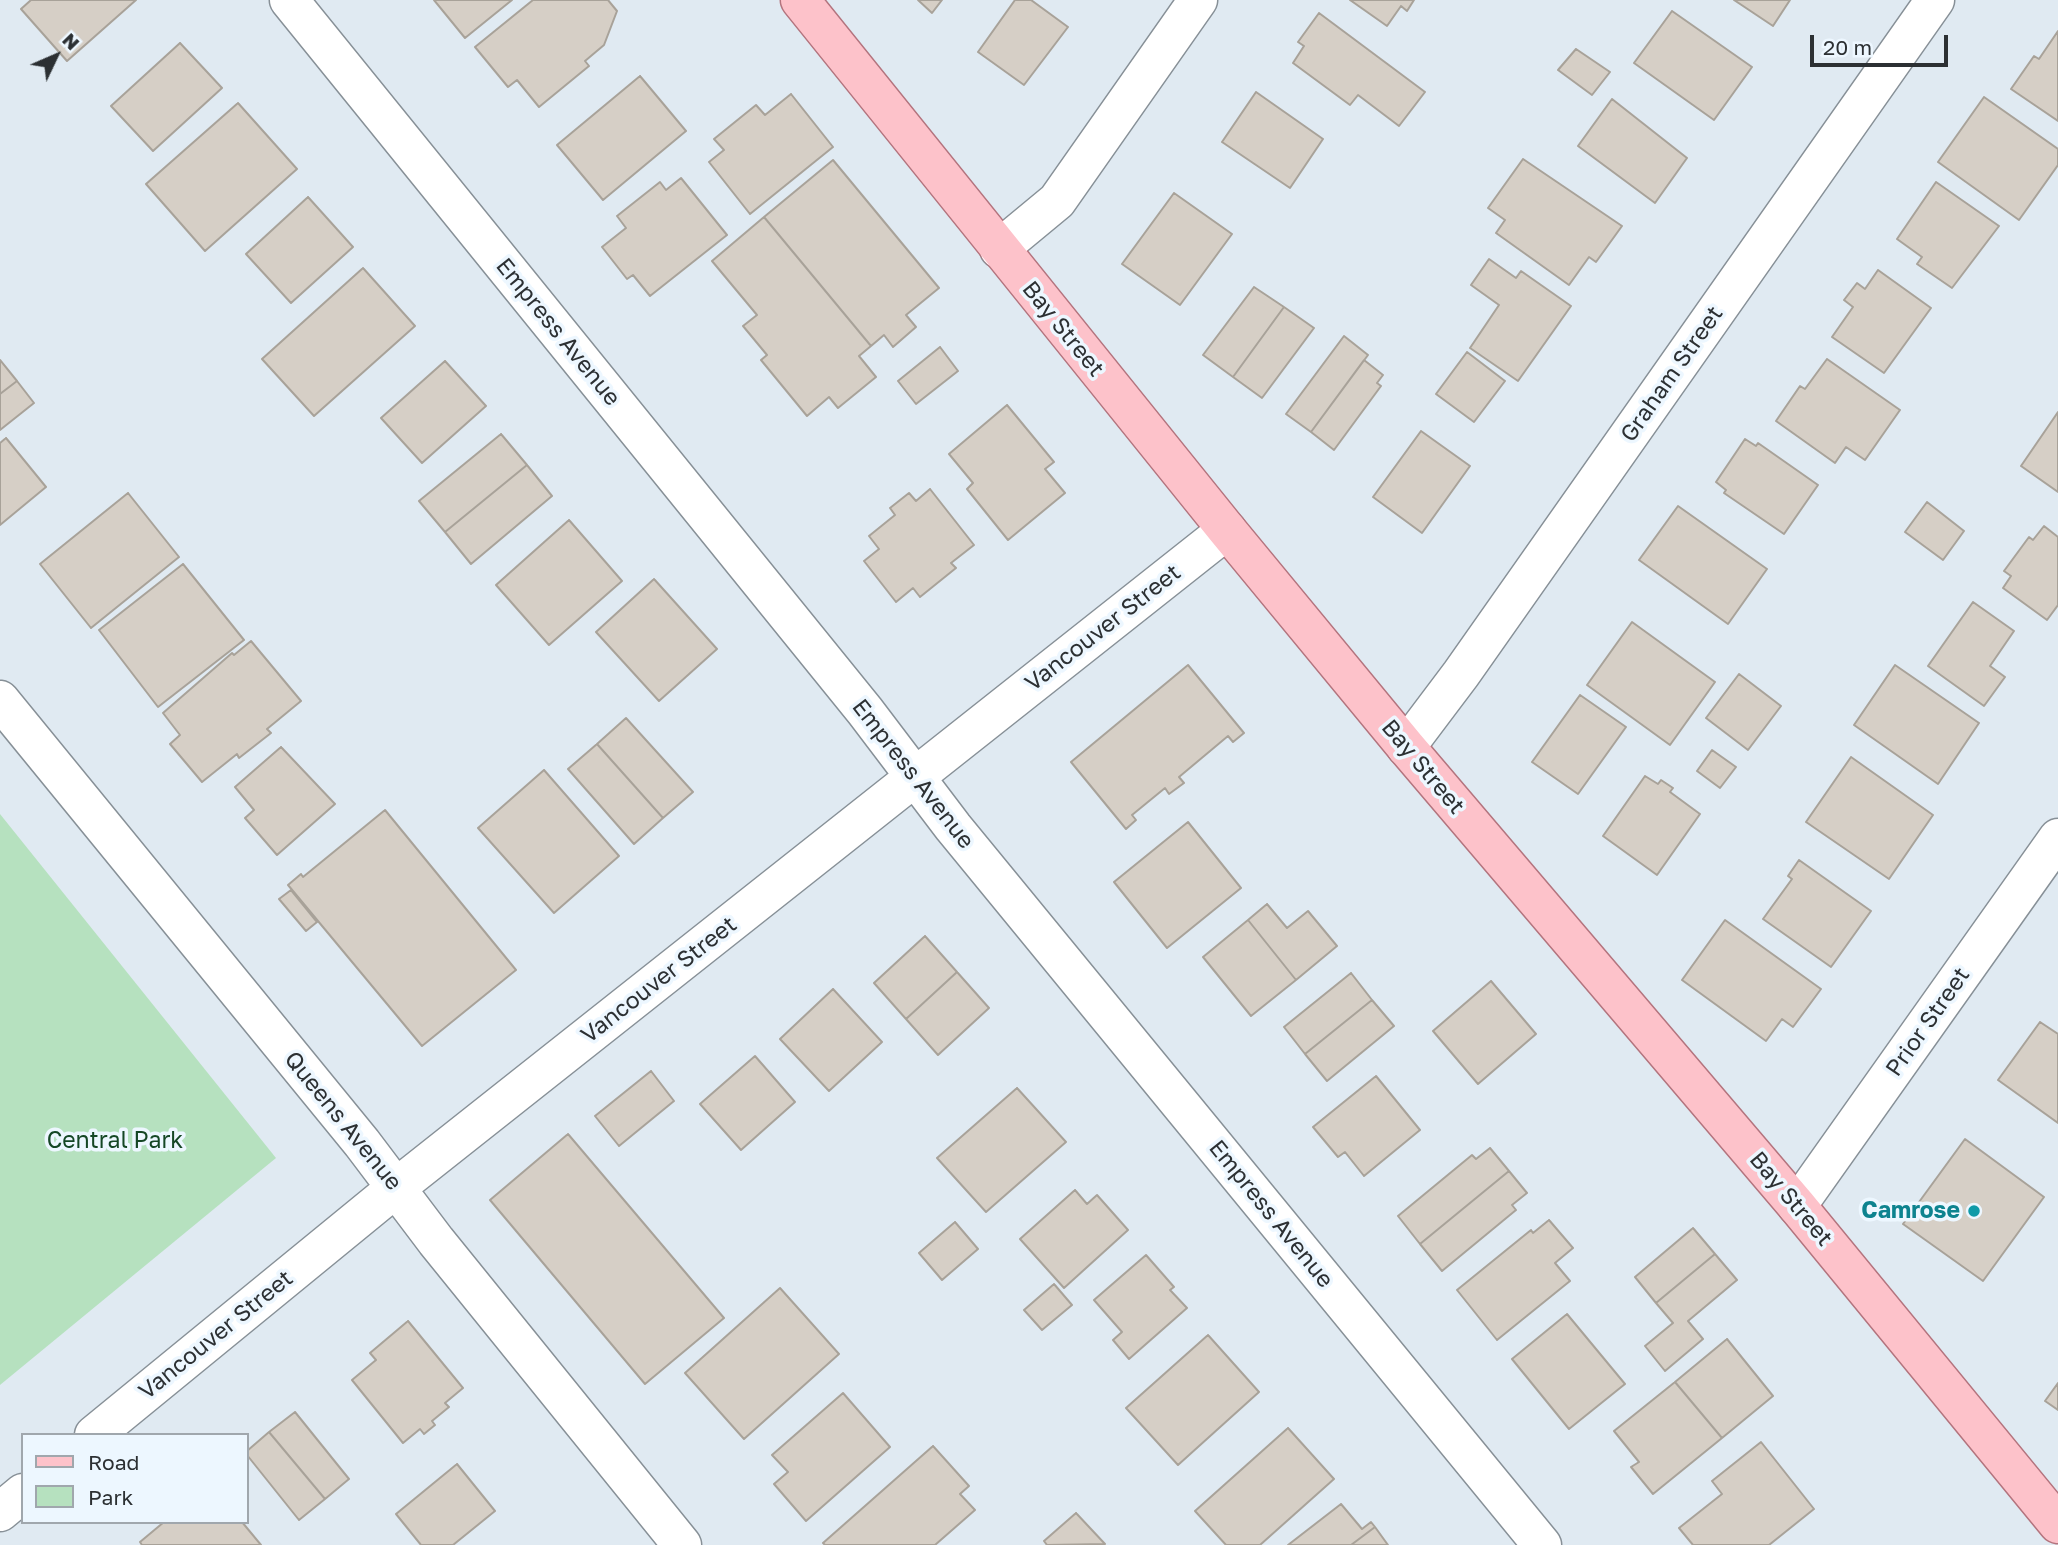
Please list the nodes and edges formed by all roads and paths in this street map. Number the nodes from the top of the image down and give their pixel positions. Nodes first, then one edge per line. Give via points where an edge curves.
1 (289, 0) edge
2 (800, 0) edge
3 (1198, 0) edge
4 (1935, 0) edge
5 (999, 249) junction
6 (1227, 530) junction
7 (4, 712) edge
8 (1406, 747) junction
9 (917, 776) junction
10 (2058, 838) edge
11 (397, 1187) junction
12 (1797, 1206) junction
13 (96, 1433) edge
14 (21, 1495) edge
15 (0, 1512) edge
16 (2058, 1524) edge
17 (682, 1545) edge
18 (1542, 1545) edge

1 - 9 street, Empress Avenue
2 - 5 main road, Bay Street
3 - 5 street via 1057,201
4 - 8 street, Graham Street
5 - 6 main road, Bay Street
6 - 8 main road, Bay Street
6 - 9 street, Vancouver Street
7 - 11 street, Queens Avenue
8 - 12 main road, Bay Street
9 - 11 street, Vancouver Street
9 - 18 street, Empress Avenue via 958,834
10 - 12 street, Prior Street
11 - 13 street, Vancouver Street
11 - 17 street, Queens Avenue
12 - 16 main road, Bay Street
14 - 15 street

